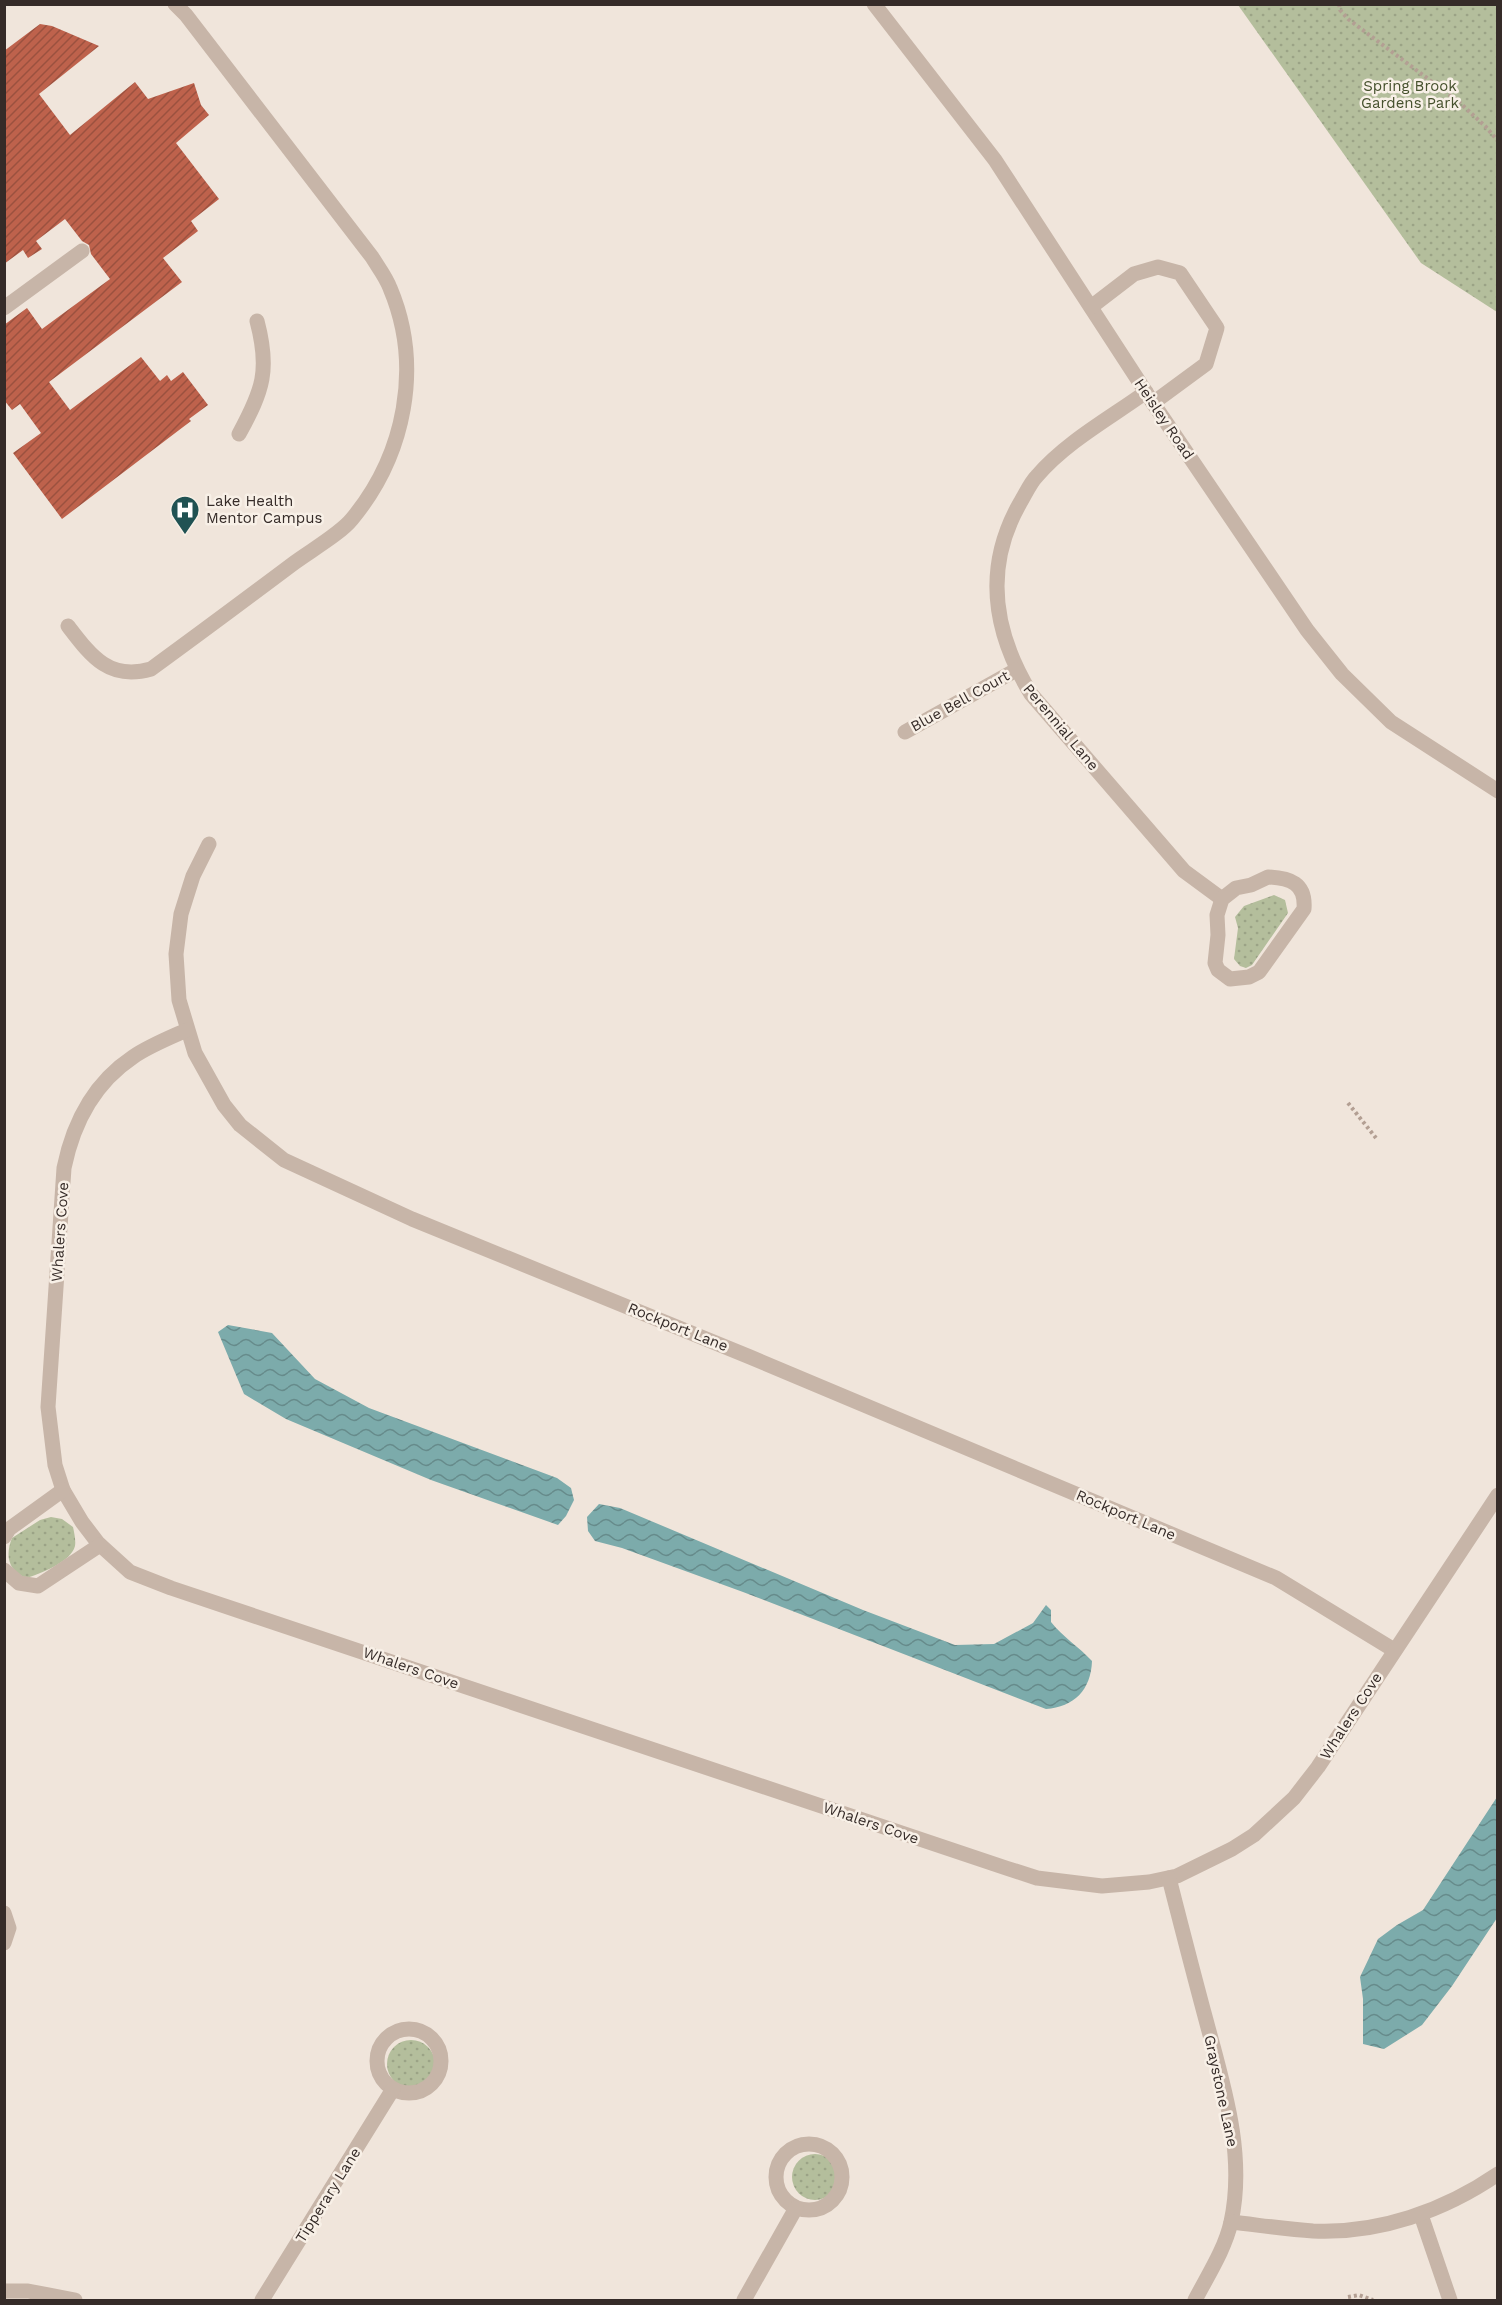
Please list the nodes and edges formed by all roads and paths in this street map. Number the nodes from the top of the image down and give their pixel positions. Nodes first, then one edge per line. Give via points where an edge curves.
1 (175, 4) edge
2 (874, 4) edge
3 (1339, 4) edge
4 (1497, 141) edge
5 (82, 250) dead end
6 (1091, 307) junction
7 (4, 308) edge
8 (257, 321) dead end
9 (1150, 398) junction
10 (239, 434) dead end
11 (68, 626) dead end
12 (1016, 670) junction
13 (905, 732) dead end
14 (1497, 791) edge
15 (209, 844) dead end
16 (1222, 899) junction
17 (187, 1030) junction
18 (1348, 1103) dead end
19 (1376, 1138) dead end
20 (63, 1490) junction
21 (1497, 1495) edge
22 (4, 1537) edge
23 (100, 1545) junction
24 (4, 1570) edge
25 (1394, 1650) junction
26 (1168, 1878) junction
27 (4, 1913) edge
28 (4, 1943) edge
29 (393, 2089) junction
30 (1497, 2174) edge
31 (796, 2208) junction
32 (1421, 2215) junction
33 (1231, 2222) junction
34 (4, 2291) edge
35 (1348, 2297) dead end
36 (75, 2301) edge
37 (262, 2301) edge
38 (744, 2301) edge
39 (1195, 2301) edge
40 (1373, 2301) edge
41 (1450, 2301) edge

1 - 11 street via 372,257 390,287 402,322 407,356 406,394 399,434 382,474 351,521 151,669 135,674 116,671 91,656
2 - 6 street, Heisley Road via 995,160
3 - 4 path via 1348,19 1459,102
5 - 7 street
6 - 9 street, Heisley Road
6 - 9 street via 1134,274 1158,267 1180,273 1216,328 1206,364
8 - 10 street via 264,348 263,378 255,405
9 - 12 street, Perennial Lane via 1067,448 1036,477 1013,516 998,557 996,592 1005,643
9 - 14 street, Heisley Road via 1307,630 1342,674 1391,722
12 - 13 street, Blue Bell Court
12 - 16 street, Perennial Lane via 1030,694 1184,871
15 - 17 street, Rockport Lane via 188,892 178,937 178,1000
16 - 16 street via 1217,915 1215,963 1224,976 1234,980 1249,978 1259,972 1304,909 1305,898 1295,882 1268,876 1236,888
17 - 20 street, Whalers Cove via 147,1048 116,1070 78,1119 66,1154 48,1407 55,1465
17 - 25 street, Rockport Lane via 212,1087 240,1125 301,1169 412,1219 1276,1578
18 - 19 path
20 - 22 street via 9,1529
20 - 23 street, Whalers Cove
21 - 25 street, Whalers Cove
23 - 24 street via 38,1587 20,1583
23 - 26 street, Whalers Cove via 130,1572 171,1588 1006,1869 1037,1878 1102,1886
25 - 26 street, Whalers Cove via 1318,1767 1277,1816 1232,1849
26 - 33 street, Graystone Lane via 1232,2129 1236,2173
27 - 28 street via 9,1928
29 - 29 street via 418,2092 438,2076 441,2051 425,2032 400,2029 380,2045 378,2070
29 - 37 street, Tipperary Lane
30 - 32 street
31 - 31 street via 819,2210 839,2193 841,2168 825,2148 799,2146 780,2162 777,2187 783,2199
31 - 38 street
32 - 33 street via 1377,2226 1314,2231
32 - 41 street
33 - 39 street, Graystone Lane
34 - 36 street via 28,2291
35 - 40 path via 1359,2295

